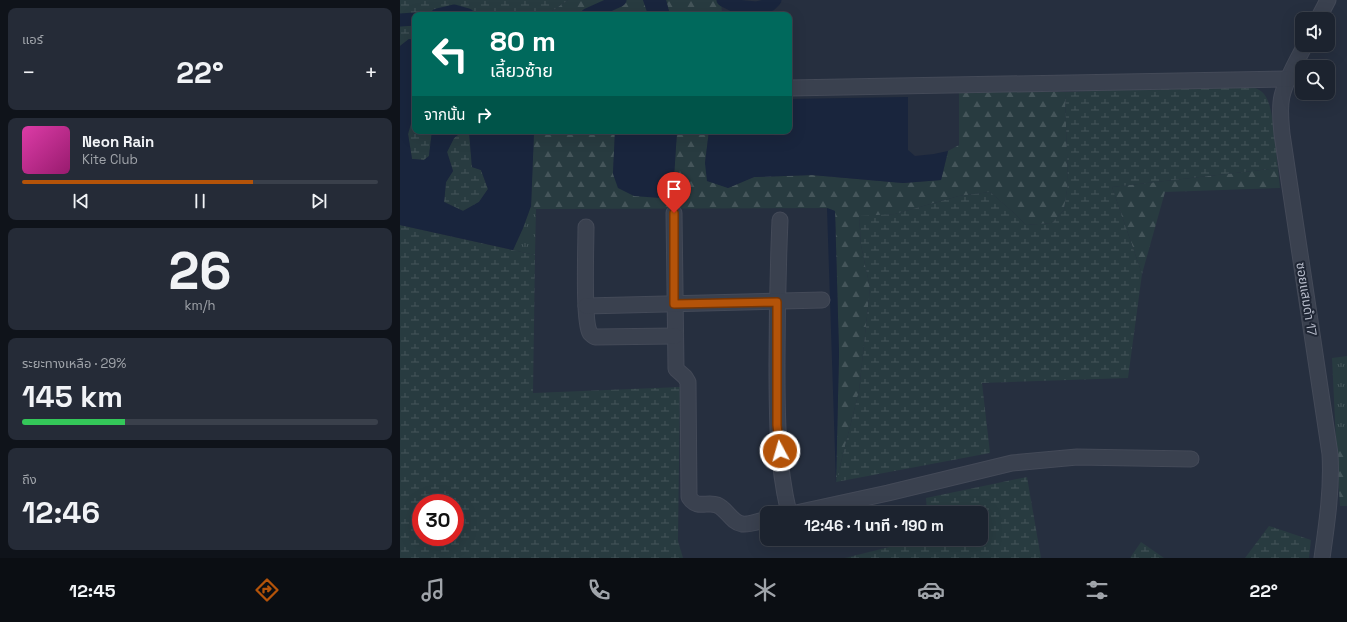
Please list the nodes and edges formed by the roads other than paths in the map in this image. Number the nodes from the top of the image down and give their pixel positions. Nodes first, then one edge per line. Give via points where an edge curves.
1 (1328, 0) edge
2 (1322, 12) edge
3 (1302, 52) edge
4 (1288, 79) junction
5 (792, 88) edge
6 (674, 213) dead end
7 (780, 220) dead end
8 (586, 227) dead end
9 (822, 300) dead end
10 (777, 302) junction
11 (674, 304) junction
12 (586, 306) junction
13 (675, 336) junction
14 (1191, 459) dead end
15 (787, 506) edge
16 (828, 506) edge
17 (760, 520) edge
18 (1322, 558) edge

1 - 2 street
3 - 4 street, ซอยแสมดำ 17
4 - 5 street
4 - 18 street, ซอยแสมดำ 17 via 1281,102 1282,134 1330,454 1330,496
6 - 11 street
7 - 10 street
8 - 12 street
9 - 10 street
10 - 11 street
10 - 15 street via 777,425
11 - 12 street
11 - 13 street
12 - 13 street via 590,334 595,337
13 - 17 street via 676,369 688,382 689,497 699,504 715,504 722,507 736,521 743,524
14 - 16 street via 1077,457 1012,462

